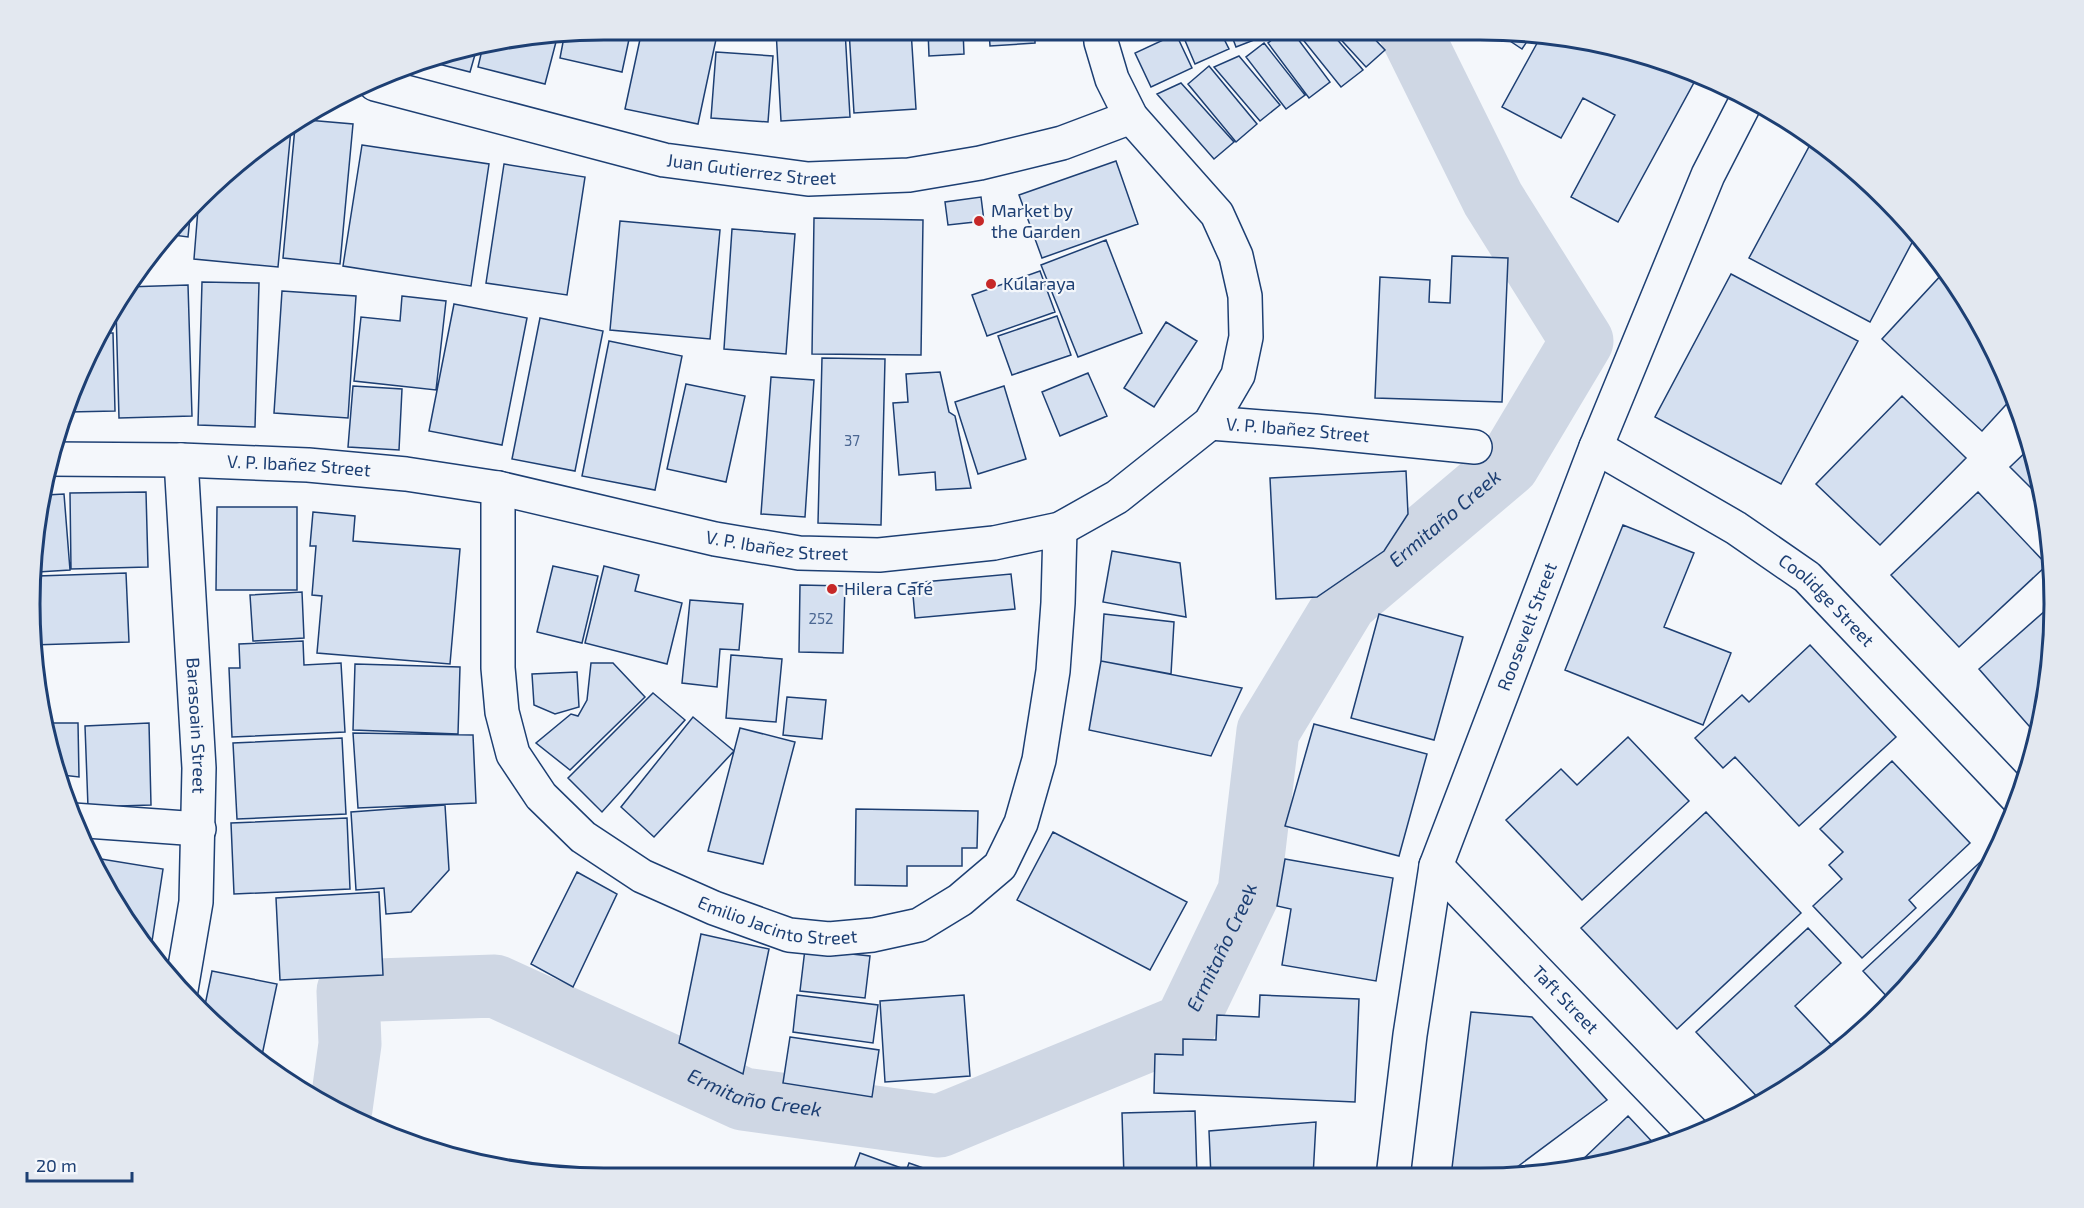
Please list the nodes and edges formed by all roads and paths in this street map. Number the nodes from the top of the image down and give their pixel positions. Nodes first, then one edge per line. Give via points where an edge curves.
1 (1101, 40) edge
2 (382, 86) edge
3 (1743, 106) edge
4 (1131, 117) junction
5 (1210, 423) junction
6 (1475, 447) dead end
7 (1596, 447) junction
8 (60, 459) edge
9 (181, 460) junction
10 (498, 488) junction
11 (1060, 529) junction
12 (2011, 792) edge
13 (83, 821) edge
14 (199, 829) junction
15 (1436, 866) junction
16 (183, 979) edge
17 (1688, 1128) edge
18 (1394, 1168) edge

1 - 4 street via 1112,79
2 - 4 street, Juan Gutierrez Street via 664,160 808,179 909,175 980,163 1062,143
3 - 7 street, Roosevelt Street via 1708,175
4 - 5 street via 1217,214 1236,256 1245,296 1246,337 1238,375
5 - 6 street, V. P. Ibañez Street
5 - 11 street, V. P. Ibañez Street via 1117,497
7 - 12 street, Coolidge Street via 1736,528 1807,577
7 - 15 street, Roosevelt Street
8 - 9 street, V. P. Ibañez Street
9 - 10 street, V. P. Ibañez Street via 308,465
9 - 14 street, Barasoain Street
10 - 11 street, V. P. Ibañez Street via 715,539 799,553 879,555 994,543
10 - 11 street, Emilio Jacinto Street via 498,668 502,712 513,754 541,796 583,837 642,876 789,935 829,939 919,925 960,900 1000,866 1021,823 1039,760 1053,671
13 - 14 street
14 - 16 street, Barasoain Street via 196,902
15 - 17 street, Taft Street
15 - 18 street, Roosevelt Street

